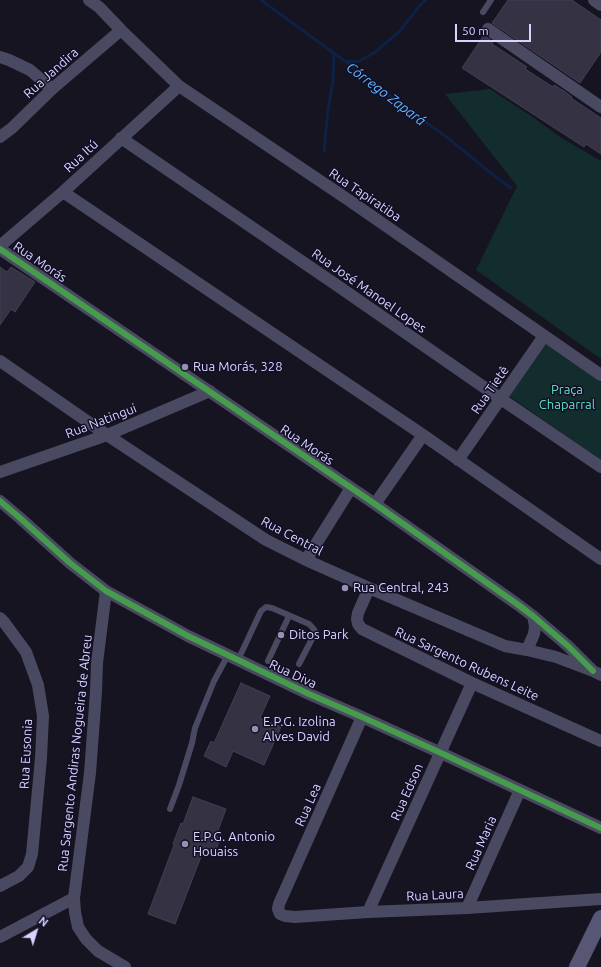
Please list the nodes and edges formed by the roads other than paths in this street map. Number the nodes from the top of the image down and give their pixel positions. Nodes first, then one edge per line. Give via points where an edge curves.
1 (89, 0) edge
2 (491, 0) edge
3 (594, 0) edge
4 (601, 5) edge
5 (483, 12) dead end
6 (488, 29) dead end
7 (121, 30) junction
8 (0, 57) edge
9 (179, 86) junction
10 (52, 89) junction
11 (601, 107) edge
12 (0, 137) edge
13 (121, 138) junction
14 (62, 192) junction
15 (0, 247) edge
16 (544, 336) junction
17 (0, 361) edge
18 (601, 375) edge
19 (210, 391) junction
20 (501, 399) junction
21 (107, 435) junction
22 (423, 436) junction
23 (458, 460) junction
24 (601, 467) edge
25 (0, 472) edge
26 (351, 488) junction
27 (0, 501) edge
28 (375, 504) junction
29 (601, 559) edge
30 (306, 560) junction
31 (368, 588) junction
32 (106, 591) junction
33 (289, 616) junction
34 (533, 616) junction
35 (0, 618) edge
36 (527, 650) junction
37 (233, 658) junction
38 (268, 661) dead end
39 (299, 664) dead end
40 (597, 673) edge
41 (472, 683) junction
42 (362, 717) junction
43 (601, 741) edge
44 (441, 753) junction
45 (520, 790) junction
46 (170, 808) dead end
47 (601, 828) edge
48 (0, 886) edge
49 (74, 898) junction
50 (601, 899) edge
51 (279, 904) joint
52 (467, 908) junction
53 (368, 912) junction
54 (601, 918) edge
55 (0, 937) edge
56 (125, 967) edge
57 (577, 967) edge

1 - 7 street, Rua Tapiratiba
2 - 5 lane
3 - 4 street
6 - 11 street
7 - 9 street, Rua Tapiratiba
7 - 10 street, Rua Jandira
8 - 10 street via 30,70
9 - 13 street, Rua Itú
9 - 16 street, Rua Tapiratiba
10 - 12 street, Rua Jandira
13 - 14 street, Rua Itú
13 - 20 street, Rua José Manoel Lopes
14 - 15 street, Rua Itú
14 - 22 street
15 - 19 street, Rua Morás
16 - 18 street, Rua Tapiratiba
16 - 20 street, Rua Tietê
17 - 21 street, Rua Central
19 - 21 street, Rua Natingui
19 - 26 street, Rua Morás
20 - 23 street, Rua Tietê
20 - 24 street, Rua José Manoel Lopes
21 - 25 street, Rua Natingui
21 - 30 street, Rua Central via 266,540
22 - 23 street
22 - 28 street
23 - 29 street
26 - 28 street, Rua Morás
26 - 30 street
27 - 32 street, Rua Diva
28 - 34 street, Rua Morás
30 - 31 street, Rua Central
31 - 36 street, Rua Central via 505,646
31 - 41 street, Rua Sargento Rubens Leite via 358,612 358,624 362,629
32 - 37 street, Rua Diva
32 - 49 street, Rua Sargento Andiras Nogueira de Abreu via 97,663 90,773
33 - 37 lane via 266,607 261,611
33 - 38 lane
33 - 39 lane via 309,624 315,631
34 - 36 street via 534,634
34 - 40 street, Rua Morás
35 - 48 street, Rua Eusonia via 26,652 38,685 42,716 42,758 32,854 28,867 19,876
36 - 40 street, Rua Central via 556,657
37 - 42 street, Rua Diva
37 - 46 lane via 214,681 195,728 180,785
41 - 43 street, Rua Sargento Rubens Leite
41 - 44 street, Rua Edson
42 - 44 street, Rua Diva
42 - 51 street, Rua Lea
44 - 45 street, Rua Diva
44 - 53 street, Rua Edson
45 - 47 street, Rua Diva
45 - 52 street, Rua Maria
49 - 55 street
49 - 56 street, Rua Sargento Andiras Nogueira de Abreu via 78,927 86,939 98,951
50 - 52 street, Rua Laura
51 - 53 street, Rua Laura via 280,914 295,917
52 - 53 street, Rua Laura
54 - 57 main road

